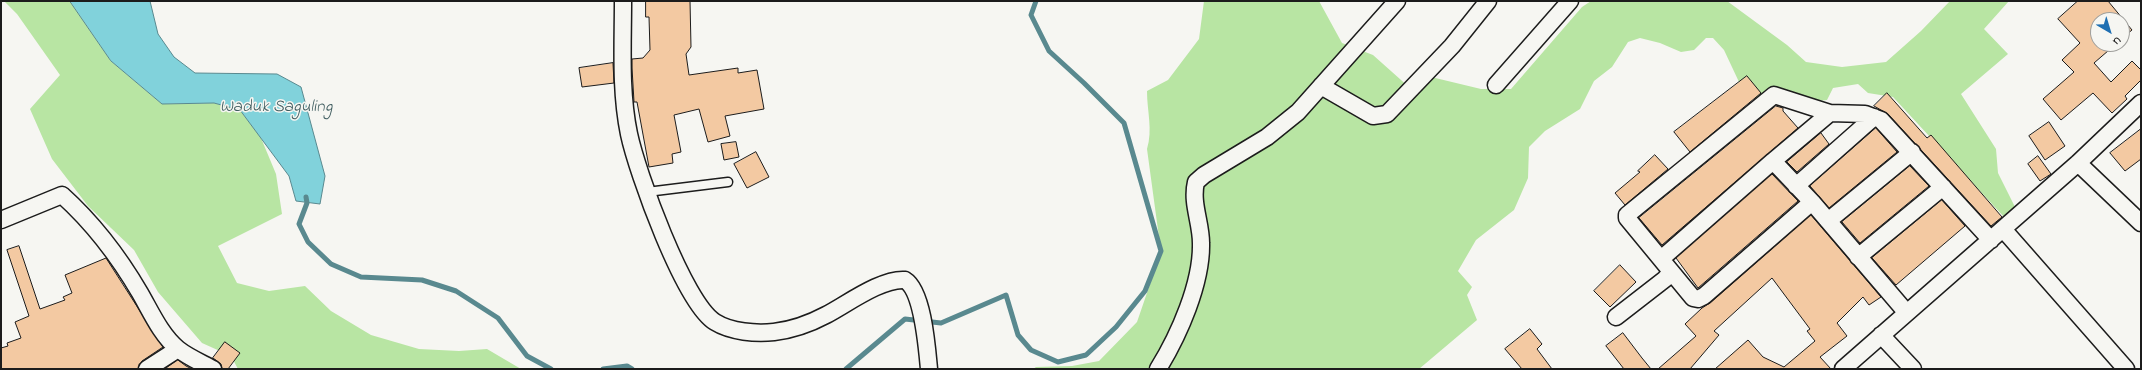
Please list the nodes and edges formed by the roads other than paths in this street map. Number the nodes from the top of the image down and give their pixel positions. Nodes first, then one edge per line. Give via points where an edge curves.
1 (623, 1) edge
2 (1397, 1) edge
3 (1488, 1) edge
4 (1570, 1) edge
5 (1496, 85) dead end
6 (1321, 86) junction
7 (2141, 103) edge
8 (1830, 112) junction
9 (1874, 117) junction
10 (1912, 152) junction
11 (1773, 161) junction
12 (2078, 163) junction
13 (728, 182) dead end
14 (1796, 186) junction
15 (1943, 187) junction
16 (647, 192) junction
17 (1812, 202) junction
18 (1, 220) edge
19 (1828, 221) junction
20 (2141, 224) edge
21 (2003, 229) junction
22 (1991, 240) junction
23 (1858, 257) junction
24 (1660, 259) junction
25 (1671, 272) junction
26 (1906, 312) junction
27 (1616, 317) dead end
28 (1881, 335) junction
29 (178, 349) junction
30 (1850, 367) edge
31 (147, 369) edge
32 (213, 369) edge
33 (929, 369) edge
34 (1158, 369) edge
35 (1913, 369) edge
36 (2126, 369) edge

1 - 16 street via 625,104 629,134
2 - 6 street
3 - 6 street via 1452,46 1387,114 1373,116
4 - 5 street
6 - 34 street via 1298,112 1267,137 1196,182 1194,204 1201,236 1200,268 1175,337
7 - 12 street
8 - 9 street
8 - 11 street
8 - 24 street via 1777,95 1771,96 1634,208 1626,215 1627,218
9 - 10 street via 1886,125
9 - 14 street
10 - 15 street
10 - 19 street
11 - 14 street
11 - 24 street
12 - 20 street
12 - 21 street
13 - 16 lane
14 - 17 street
15 - 22 street
15 - 23 street
16 - 33 street via 684,279 701,309 715,322 742,331 775,332 810,322 889,281 899,279 910,283 919,306
17 - 19 street
17 - 25 street via 1702,298 1693,298
18 - 29 street via 62,195 84,214 99,232 140,292 155,320
19 - 23 street
21 - 22 street
21 - 36 street
22 - 26 street
23 - 26 street
24 - 25 street
25 - 27 street
26 - 28 street
28 - 30 street
28 - 35 street
29 - 31 street
29 - 32 street

